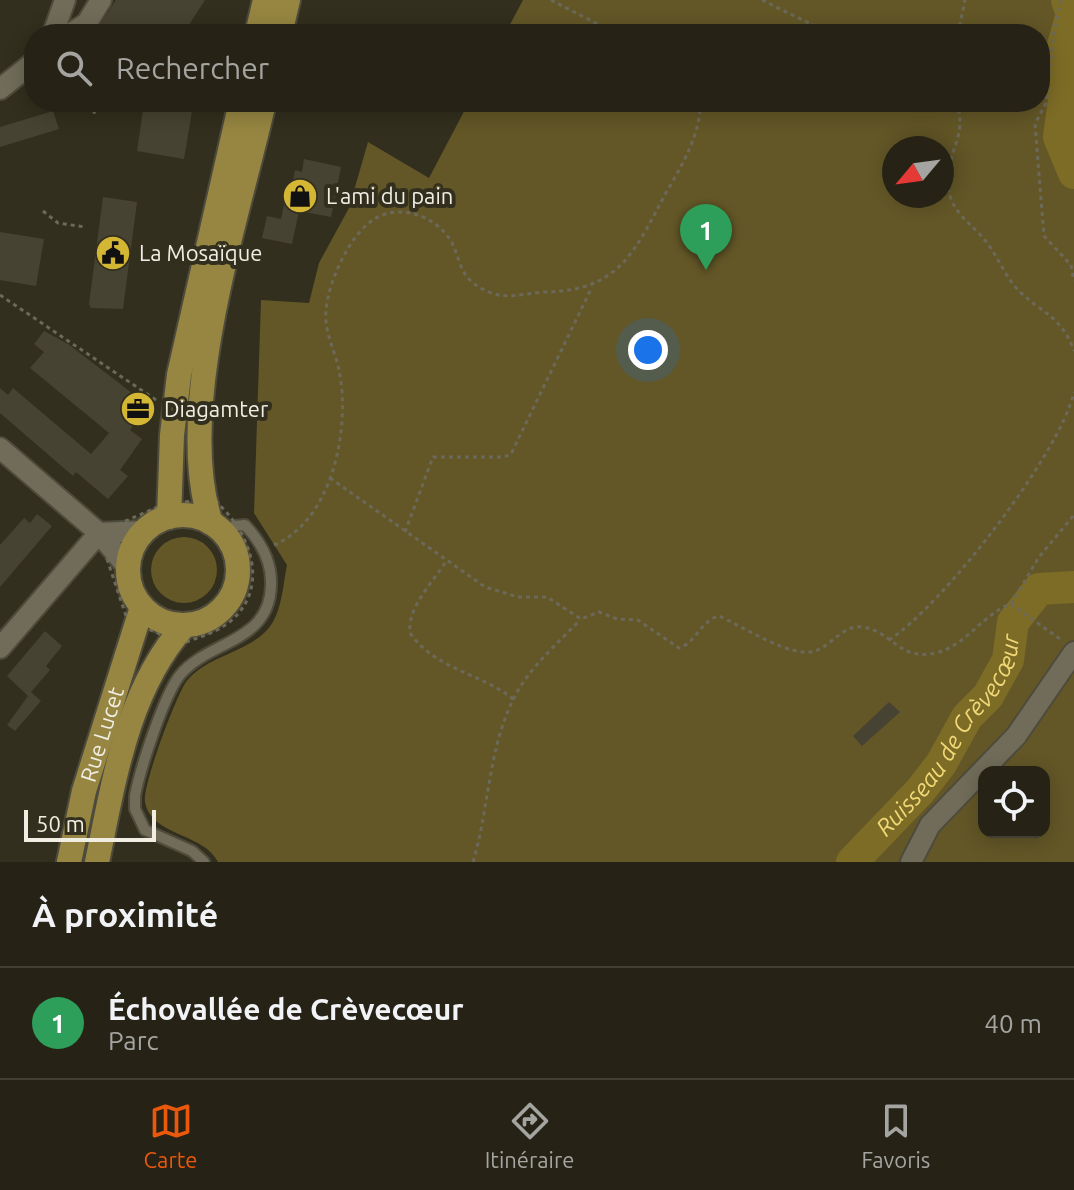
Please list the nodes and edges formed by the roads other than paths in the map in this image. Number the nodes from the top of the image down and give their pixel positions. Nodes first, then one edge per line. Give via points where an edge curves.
1 (65, 0) edge
2 (101, 0) edge
3 (265, 0) edge
4 (288, 0) edge
5 (57, 24) edge
6 (85, 24) edge
7 (259, 24) edge
8 (282, 24) edge
9 (24, 70) edge
10 (0, 89) edge
11 (239, 112) edge
12 (262, 112) edge
13 (1, 451) edge
14 (169, 509) junction
15 (219, 521) junction
16 (121, 543) junction
17 (139, 616) junction
18 (178, 633) junction
19 (1068, 646) edge
20 (0, 648) edge
21 (69, 862) edge
22 (97, 862) edge
23 (204, 862) edge
24 (911, 862) edge

1 - 5 street
2 - 6 street
3 - 7 main road
4 - 8 main road
9 - 10 street
11 - 14 main road via 179,375
12 - 15 main road via 204,373 200,478
13 - 16 street
14 - 15 main road
14 - 16 main road
15 - 18 main road via 238,566 233,592 217,614
15 - 23 lane via 245,525 263,549 271,577 266,609 243,636 193,664 175,682 137,785 135,809 145,830
16 - 17 main road
16 - 20 street
17 - 18 main road via 154,618
17 - 21 main road, Rue Lucet via 84,791
18 - 22 main road, Rue Lucet via 154,667 133,717
19 - 24 street via 1016,736 930,825

